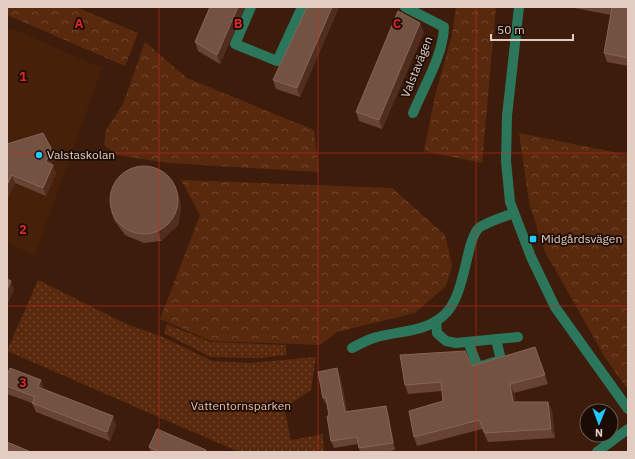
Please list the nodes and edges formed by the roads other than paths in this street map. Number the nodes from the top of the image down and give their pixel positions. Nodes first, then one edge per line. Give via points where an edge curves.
1 (251, 7) edge
2 (302, 7) edge
3 (405, 7) edge
4 (519, 7) edge
5 (413, 113) dead end
6 (514, 213) junction
7 (436, 321) junction
8 (518, 336) dead end
9 (496, 339) junction
10 (468, 342) junction
11 (352, 348) dead end
12 (628, 409) edge
13 (628, 429) edge
14 (595, 452) edge

1 - 2 street via 235,44 277,62
3 - 5 street, Valstavägen via 444,27 438,55
4 - 6 street via 507,116 506,161 510,202
6 - 7 street via 479,228 455,301
6 - 12 street via 531,257 555,307
7 - 10 street via 437,334 446,341
7 - 11 street via 407,332 376,337
8 - 9 street
9 - 10 street
9 - 10 street via 501,360 478,367
13 - 14 street

